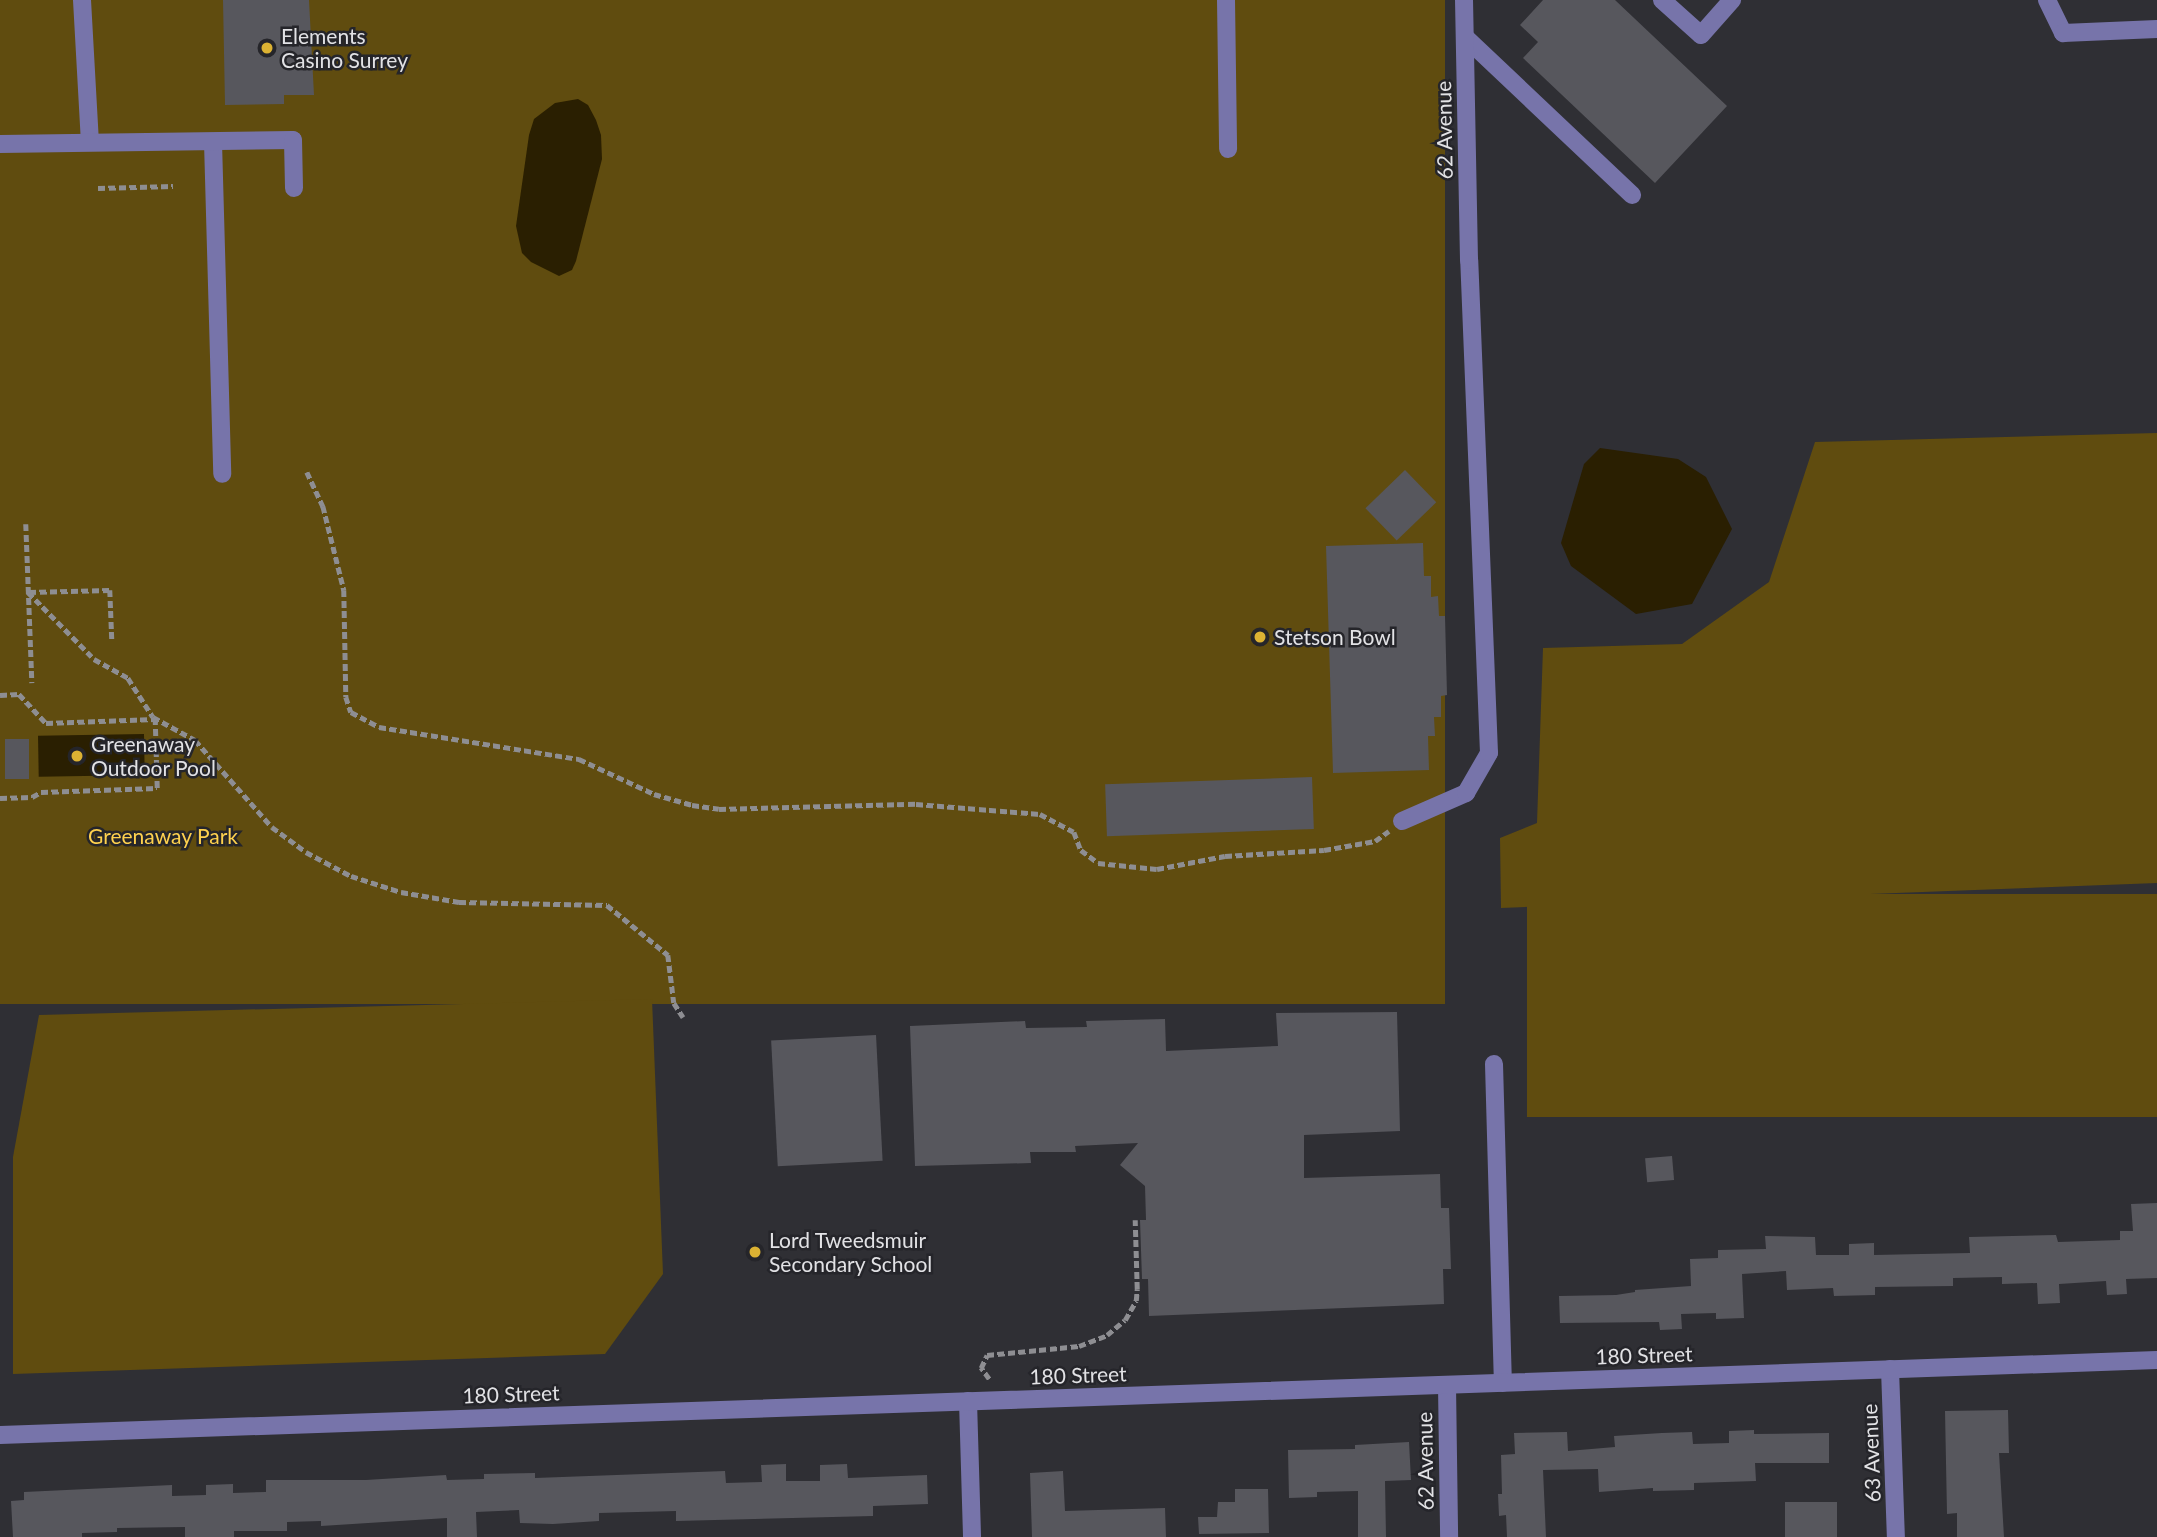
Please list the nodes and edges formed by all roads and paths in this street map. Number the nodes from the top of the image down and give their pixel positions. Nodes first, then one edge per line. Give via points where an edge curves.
1 (82, 0) edge
2 (1226, 0) edge
3 (1464, 0) edge
4 (1662, 0) edge
5 (1732, 0) edge
6 (2047, 0) edge
7 (2157, 29) edge
8 (1465, 37) junction
9 (90, 141) junction
10 (213, 142) junction
11 (0, 144) edge
12 (1228, 149) dead end
13 (173, 186) dead end
14 (98, 188) dead end
15 (295, 188) dead end
16 (1632, 195) dead end
17 (307, 472) dead end
18 (222, 474) dead end
19 (26, 524) dead end
20 (28, 592) junction
21 (112, 640) dead end
22 (32, 683) dead end
23 (0, 695) edge
24 (156, 719) junction
25 (0, 798) edge
26 (1402, 821) joint
27 (683, 1017) dead end
28 (1494, 1064) dead end
29 (1135, 1220) dead end
30 (2157, 1360) edge
31 (1890, 1368) junction
32 (989, 1379) dead end
33 (1503, 1383) junction
34 (1447, 1385) junction
35 (968, 1401) junction
36 (0, 1435) edge
37 (972, 1537) edge
38 (1449, 1537) edge
39 (1896, 1537) edge

1 - 9 street
2 - 12 street
3 - 8 street, 62 Avenue
4 - 5 street via 1701,35
6 - 7 street via 2063,33
8 - 16 street
8 - 26 street, 62 Avenue via 1489,753 1466,793
9 - 10 street
9 - 11 street
10 - 15 street via 293,140
10 - 18 street
13 - 14 path
17 - 26 path via 323,506 344,590 346,697 351,712 379,727 579,759 654,794 719,809 916,804 1040,814 1074,832 1081,850 1098,863 1157,869 1225,856 1324,850 1375,841
19 - 20 path
20 - 21 path via 110,590
20 - 22 path
20 - 24 path via 94,659 128,678
23 - 24 path via 19,694 46,723
24 - 25 path via 158,788
24 - 27 path via 195,740 272,827 351,876 401,892 459,902 607,905 668,955 674,1003
28 - 33 street
29 - 32 path via 1136,1301 1125,1320 1107,1335 1079,1346 987,1355 981,1368
30 - 31 street, 180 Street
31 - 33 street, 180 Street
31 - 39 street, 63 Avenue
33 - 34 street, 180 Street
34 - 35 street, 180 Street
34 - 38 street, 62 Avenue
35 - 36 street, 180 Street
35 - 37 street

